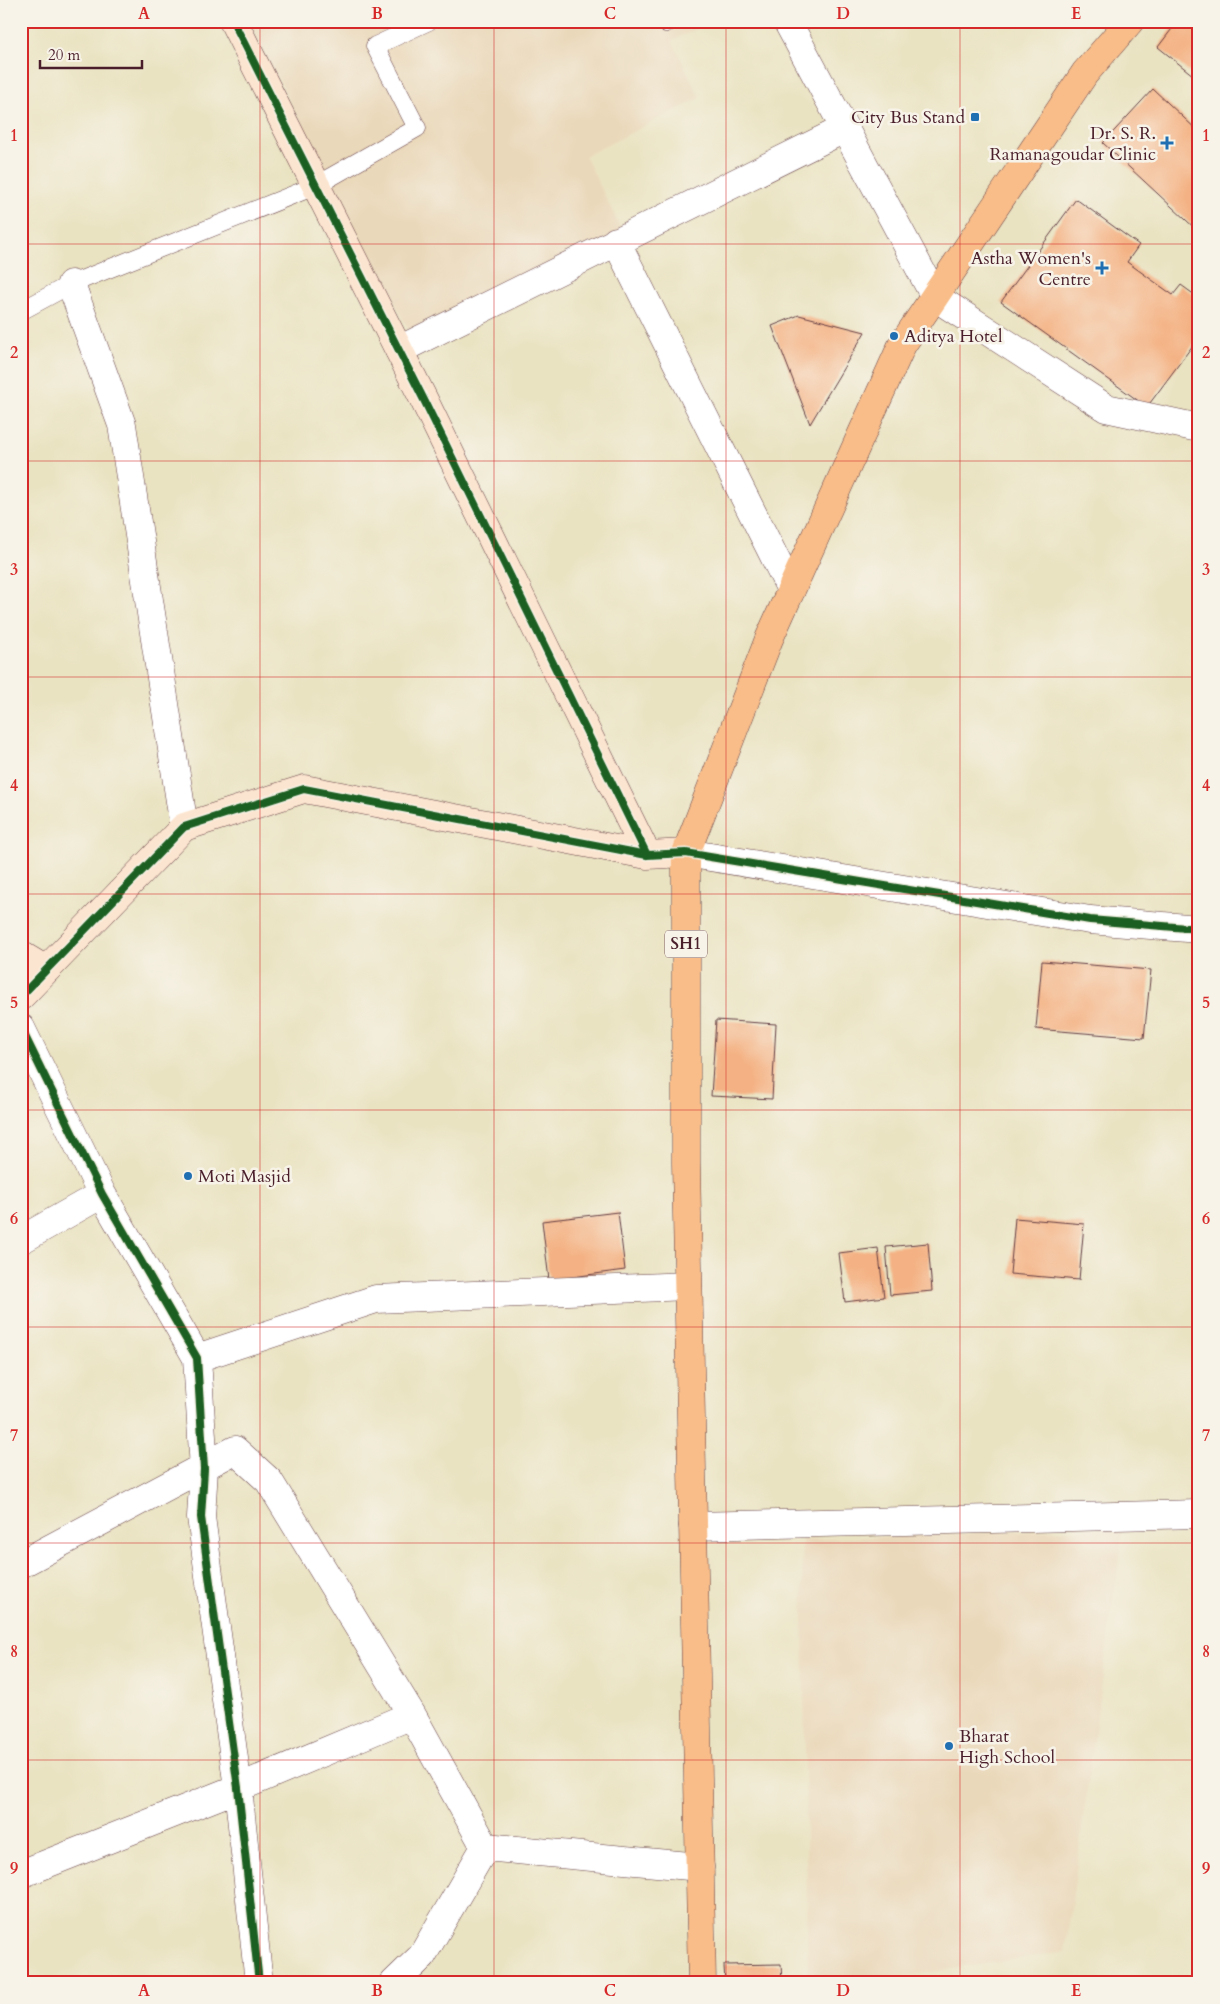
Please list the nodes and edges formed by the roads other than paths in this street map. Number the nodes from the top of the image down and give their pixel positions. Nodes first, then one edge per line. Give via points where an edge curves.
1 (233, 21) edge
2 (429, 21) edge
3 (664, 21) edge
4 (670, 21) edge
5 (787, 21) edge
6 (1130, 21) edge
7 (844, 129) junction
8 (315, 186) junction
9 (616, 241) junction
10 (71, 284) junction
11 (935, 297) junction
12 (21, 311) edge
13 (399, 350) junction
14 (1199, 428) edge
15 (791, 590) junction
16 (184, 827) junction
17 (686, 853) junction
18 (647, 855) junction
19 (1199, 929) edge
20 (21, 955) edge
21 (46, 970) junction
22 (21, 996) edge
23 (21, 1028) edge
24 (102, 1194) junction
25 (21, 1240) edge
26 (688, 1286) junction
27 (197, 1358) junction
28 (204, 1468) junction
29 (1199, 1514) edge
30 (693, 1526) junction
31 (21, 1564) edge
32 (412, 1715) junction
33 (238, 1788) junction
34 (485, 1847) junction
35 (700, 1868) junction
36 (21, 1874) edge
37 (259, 1983) edge
38 (394, 1983) edge
39 (702, 1983) edge

1 - 8 street
2 - 8 lane via 376,46 416,128
3 - 4 lane
5 - 7 street
6 - 11 main road, SH1 via 1085,73
7 - 9 street
7 - 11 street
8 - 10 lane
8 - 13 street
9 - 13 street
9 - 15 street
10 - 12 lane
10 - 16 street via 122,425
11 - 14 street via 1106,408
11 - 15 main road, SH1 via 902,345
13 - 18 street
15 - 17 main road, SH1
16 - 18 street via 304,789
16 - 21 street
17 - 18 street
17 - 19 street via 1090,920
17 - 26 main road, SH1
20 - 21 street
21 - 22 street
23 - 24 street
24 - 25 street
24 - 27 street
26 - 27 street via 376,1299
26 - 30 main road, SH1
27 - 28 street
28 - 31 street
28 - 32 street via 235,1450 268,1481
28 - 33 street via 200,1517
29 - 30 street
30 - 35 main road, SH1
32 - 33 street
32 - 34 street
33 - 36 street
33 - 37 street
34 - 35 street
34 - 38 street via 422,1956
35 - 39 main road, SH1

